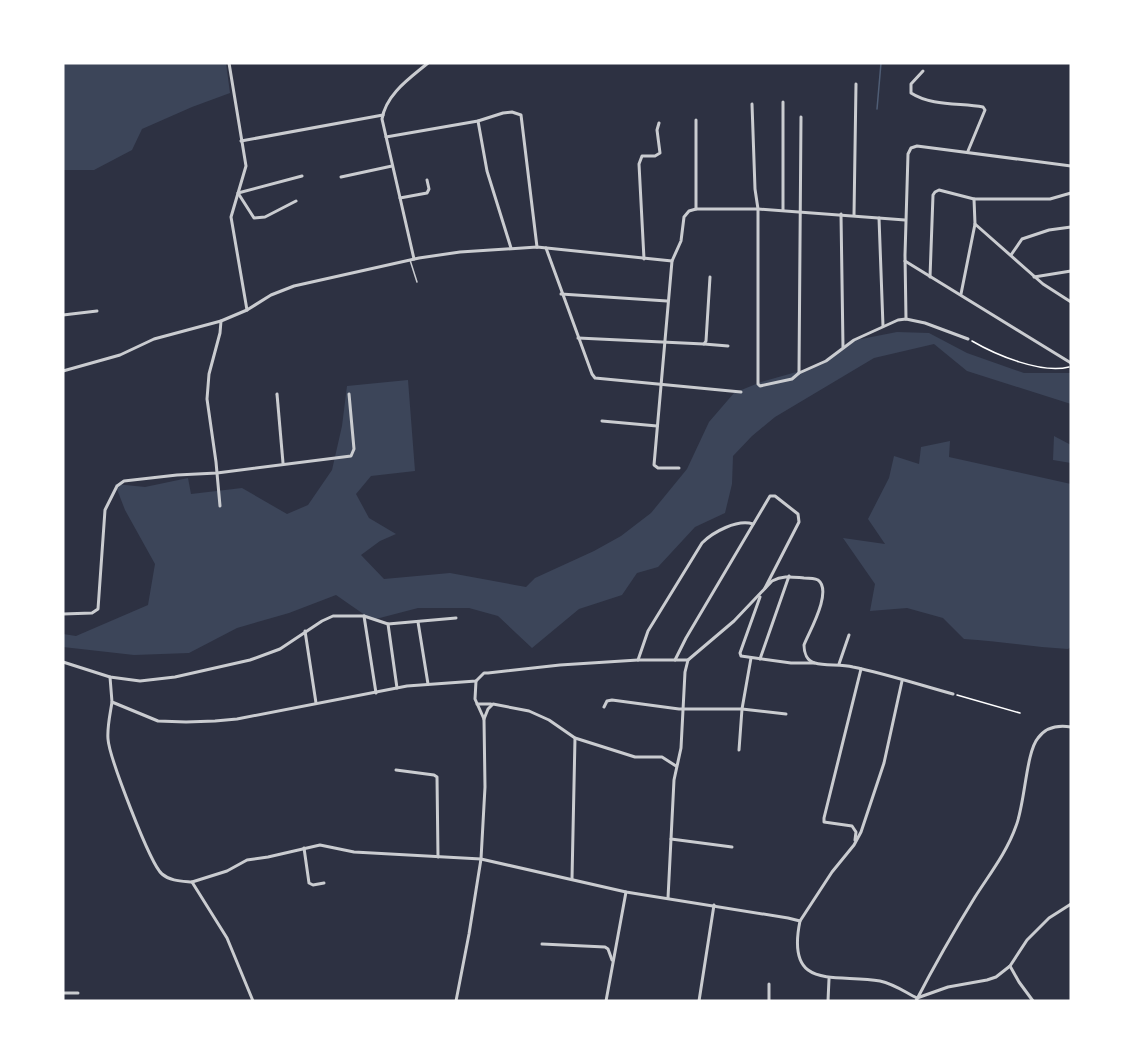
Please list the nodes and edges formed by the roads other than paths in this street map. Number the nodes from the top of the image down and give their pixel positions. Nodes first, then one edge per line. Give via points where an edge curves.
1 (229, 63) edge
2 (428, 63) edge
3 (923, 71) dead end
4 (855, 84) dead end
5 (783, 102) dead end
6 (752, 104) dead end
7 (383, 115) junction
8 (801, 117) dead end
9 (696, 120) dead end
10 (478, 121) junction
11 (659, 123) dead end
12 (386, 137) junction
13 (241, 141) junction
14 (968, 151) junction
15 (392, 166) junction
16 (1071, 166) edge
17 (302, 176) dead end
18 (341, 177) dead end
19 (427, 180) dead end
20 (238, 193) junction
21 (1071, 193) edge
22 (400, 198) junction
23 (974, 199) junction
24 (296, 201) dead end
25 (758, 208) junction
26 (696, 209) junction
27 (783, 210) junction
28 (799, 212) junction
29 (841, 214) junction
30 (854, 215) junction
31 (879, 218) junction
32 (905, 220) junction
33 (975, 224) junction
34 (1071, 227) edge
35 (537, 247) junction
36 (511, 248) junction
37 (546, 249) junction
38 (1011, 255) junction
39 (414, 259) junction
40 (644, 259) junction
41 (409, 260) junction
42 (672, 261) junction
43 (904, 261) junction
44 (1071, 271) edge
45 (710, 277) dead end
46 (930, 277) junction
47 (1034, 277) junction
48 (417, 282) dead end
49 (561, 294) junction
50 (961, 294) junction
51 (667, 301) junction
52 (1071, 302) edge
53 (97, 310) dead end
54 (247, 310) junction
55 (63, 315) edge
56 (906, 319) junction
57 (221, 321) junction
58 (884, 326) junction
59 (578, 338) junction
60 (968, 339) road end
61 (664, 341) junction
62 (705, 343) junction
63 (728, 346) dead end
64 (843, 348) junction
65 (1071, 365) edge
66 (63, 372) edge
67 (799, 373) junction
68 (661, 386) junction
69 (741, 392) dead end
70 (277, 394) dead end
71 (349, 394) dead end
72 (602, 421) dead end
73 (657, 426) junction
74 (284, 463) junction
75 (679, 468) dead end
76 (217, 472) junction
77 (220, 506) dead end
78 (753, 524) junction
79 (789, 576) junction
80 (762, 594) junction
81 (63, 614) edge
82 (364, 616) junction
83 (456, 618) dead end
84 (418, 622) junction
85 (388, 624) junction
86 (305, 631) junction
87 (849, 635) dead end
88 (751, 658) junction
89 (760, 659) junction
90 (638, 660) junction
91 (675, 660) junction
92 (688, 660) junction
93 (63, 662) edge
94 (815, 663) junction
95 (839, 664) junction
96 (861, 669) junction
97 (110, 677) junction
98 (902, 680) junction
99 (476, 681) junction
100 (428, 684) junction
101 (397, 688) junction
102 (376, 693) junction
103 (953, 694) road end
104 (112, 702) junction
105 (316, 703) junction
106 (476, 704) junction
107 (493, 704) junction
108 (604, 707) dead end
109 (682, 708) junction
110 (742, 709) junction
111 (786, 714) dead end
112 (484, 719) junction
113 (1071, 727) edge
114 (575, 738) junction
115 (739, 750) dead end
116 (676, 766) junction
117 (396, 770) dead end
118 (671, 839) junction
119 (854, 845) junction
120 (732, 847) dead end
121 (304, 848) junction
122 (438, 857) junction
123 (481, 859) junction
124 (572, 879) junction
125 (192, 882) junction
126 (324, 883) dead end
127 (626, 892) junction
128 (668, 898) junction
129 (1071, 904) edge
130 (714, 905) junction
131 (800, 921) junction
132 (542, 944) dead end
133 (613, 962) junction
134 (1010, 966) junction
135 (829, 978) junction
136 (769, 984) dead end
137 (63, 993) edge
138 (78, 993) dead end
139 (917, 1000) edge
140 (253, 1001) edge
141 (456, 1001) edge
142 (606, 1001) edge
143 (699, 1001) edge
144 (769, 1001) edge
145 (828, 1001) edge
146 (1033, 1001) edge

1 - 13 street
2 - 7 street via 394,93
3 - 14 street via 911,84 911,93 928,100 985,110
4 - 30 street
5 - 27 street
6 - 25 street
7 - 12 street
7 - 13 street
8 - 28 street
9 - 26 street
10 - 12 street
10 - 35 street via 513,112 521,114
10 - 36 street via 487,171
11 - 40 street via 660,153 639,159
12 - 15 street
13 - 20 street via 246,166
14 - 16 street
14 - 32 street via 911,148
15 - 18 street
15 - 22 street
17 - 20 street
19 - 22 street via 427,193
20 - 24 street via 254,218 265,217
20 - 54 street via 231,217
21 - 23 street via 1050,199
22 - 39 street
23 - 33 street
23 - 46 street via 939,190 933,195
25 - 26 street
25 - 27 street
25 - 67 street via 758,384 762,387 792,379
26 - 42 street via 684,217 681,241
27 - 28 street
28 - 29 street
28 - 67 street
29 - 30 street
29 - 64 street
30 - 31 street
31 - 32 street
31 - 58 street
32 - 43 street
33 - 38 street
33 - 50 street
34 - 38 street via 1022,238
35 - 36 street
35 - 37 street
36 - 39 street
37 - 40 street
37 - 49 street
38 - 47 street
39 - 41 street
40 - 42 street
41 - 48 lane
41 - 54 street via 294,286
42 - 51 street
43 - 46 street
43 - 56 street
44 - 47 street
45 - 62 street
46 - 50 street
47 - 52 street
49 - 51 street
49 - 59 street
50 - 65 street
51 - 61 street
53 - 55 street
54 - 57 street
56 - 58 street
56 - 60 street
57 - 66 street via 154,339 120,355
57 - 76 street via 207,399
58 - 64 street
59 - 61 street
59 - 68 street via 592,374 600,379
61 - 62 street
61 - 68 street
62 - 63 street
64 - 67 street via 821,364
68 - 69 street
68 - 73 street
70 - 74 street
71 - 74 street via 354,449 351,456
72 - 73 street
73 - 75 street via 655,466
74 - 76 street
76 - 77 street
76 - 81 street via 124,481 117,486 105,510 98,609 92,613
78 - 80 street via 770,496 798,513 799,518
78 - 90 street via 740,522 702,543 648,632
78 - 91 street
79 - 80 street via 772,581
79 - 89 street
79 - 94 street via 814,579 822,587 822,602 804,645 804,652
80 - 88 street via 740,653
80 - 92 street
82 - 85 street
82 - 86 street via 333,616
82 - 102 street
83 - 84 street
84 - 85 street
84 - 100 street
85 - 101 street
86 - 97 street via 280,649 250,660 175,677 140,681
86 - 105 street
87 - 95 street
88 - 89 street
88 - 110 street
89 - 94 street
90 - 91 street
90 - 99 street via 484,673
91 - 92 street
92 - 109 street
93 - 97 street
94 - 95 street
95 - 96 street
96 - 98 street
96 - 119 street via 824,818 828,824 855,828
97 - 104 street
98 - 103 street
98 - 119 street via 884,763
99 - 100 street
99 - 106 street
100 - 101 street
101 - 102 street
102 - 105 street
104 - 105 street via 158,721 186,722 237,719
104 - 125 street via 108,742 152,858 167,878
106 - 107 street
106 - 112 street
107 - 112 street
107 - 114 street via 529,711
108 - 109 street via 612,700
109 - 110 street
109 - 116 street via 681,748
110 - 111 street
110 - 115 street
112 - 123 street
113 - 139 street via 1053,727 1038,738 1032,751 1022,810 1008,844
114 - 116 street via 635,757 662,757
114 - 124 street
116 - 118 street
117 - 122 street via 437,777
118 - 120 street
118 - 128 street
119 - 131 street
121 - 122 street via 328,845 354,852
121 - 125 street via 247,860 227,872
121 - 126 street via 309,883
122 - 123 street
123 - 124 street
123 - 141 street
124 - 127 street
125 - 140 street via 226,938
127 - 128 street
127 - 133 street
128 - 130 street
129 - 134 street via 1049,918 1027,940
130 - 131 street
130 - 143 street
131 - 135 street via 801,960 815,975
132 - 133 street via 605,947
133 - 142 street
134 - 139 street via 996,977 948,987
134 - 146 street
135 - 139 street via 888,983
135 - 145 street
136 - 144 street
137 - 138 street

